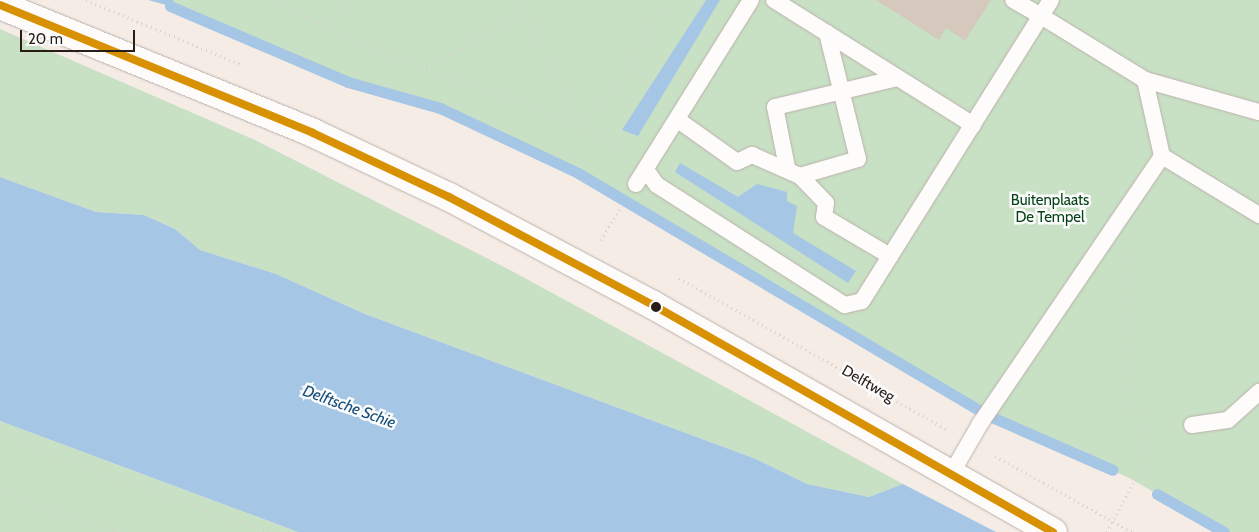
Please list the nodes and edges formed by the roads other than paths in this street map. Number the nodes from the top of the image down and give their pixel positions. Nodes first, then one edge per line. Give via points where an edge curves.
1 (751, 0) edge
2 (774, 0) edge
3 (1013, 0) edge
4 (1051, 0) edge
5 (0, 5) edge
6 (1040, 16) junction
7 (827, 33) junction
8 (898, 78) junction
9 (1145, 80) junction
10 (843, 91) junction
11 (1259, 112) edge
12 (678, 120) junction
13 (973, 125) junction
14 (1162, 156) junction
15 (646, 170) junction
16 (794, 172) junction
17 (636, 184) dead end
18 (1259, 215) edge
19 (890, 256) junction
20 (1259, 392) edge
21 (1192, 425) dead end
22 (952, 474) junction
23 (1053, 532) edge

1 - 12 lane
2 - 7 lane
3 - 6 lane
4 - 6 lane
5 - 22 street via 295,125 448,197 653,305
6 - 9 lane
6 - 13 lane
7 - 8 lane
7 - 10 lane
8 - 10 lane
8 - 13 lane
9 - 11 lane
9 - 14 lane
10 - 16 lane via 858,159
10 - 16 lane via 775,107
12 - 15 lane
12 - 16 lane via 737,162 752,155
13 - 19 lane
14 - 18 lane
14 - 22 lane via 994,402
15 - 17 lane
15 - 19 lane via 657,185 845,306 862,301
16 - 19 lane via 826,203 824,217
20 - 21 lane via 1228,420
22 - 23 street

